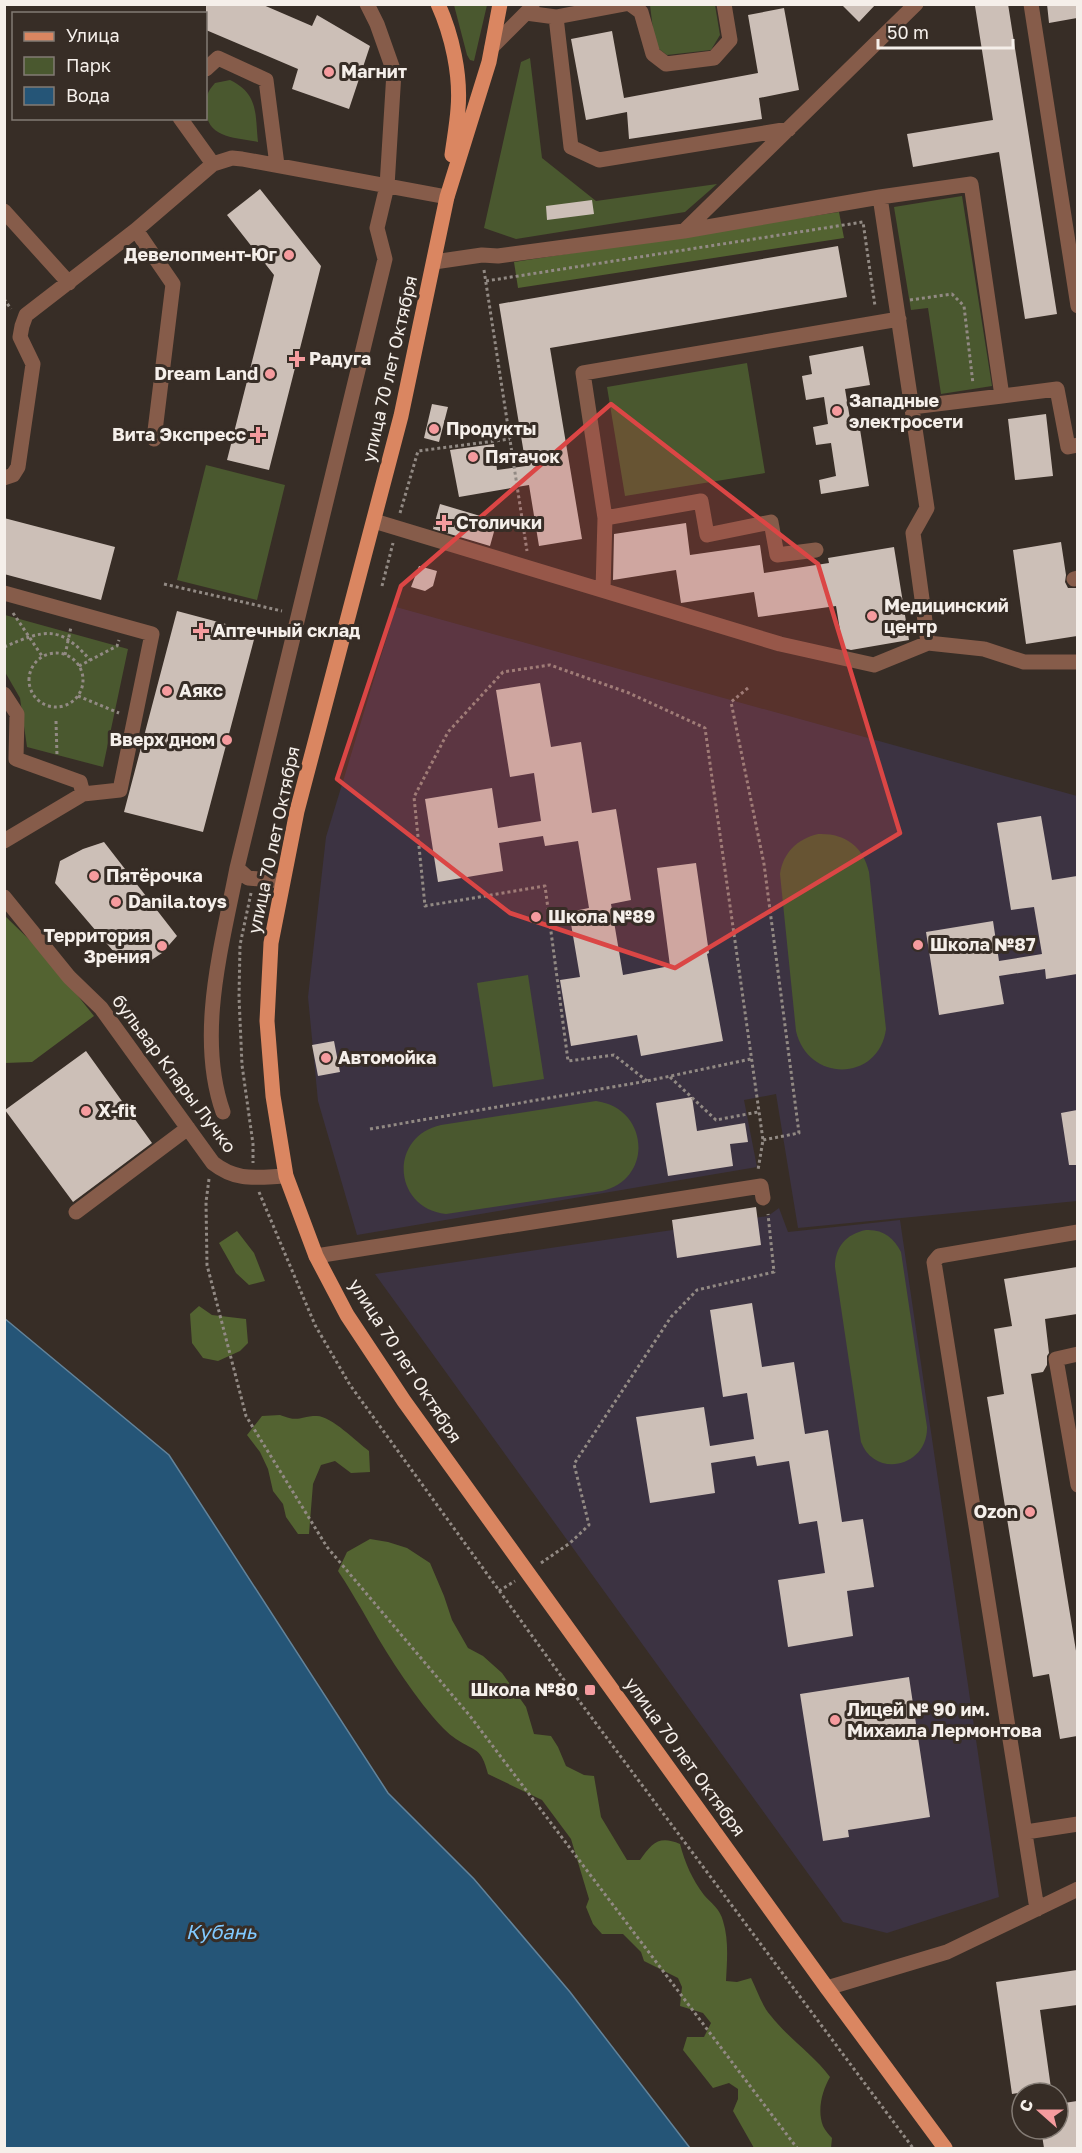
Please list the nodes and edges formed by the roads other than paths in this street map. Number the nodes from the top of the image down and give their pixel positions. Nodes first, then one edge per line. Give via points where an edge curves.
1 (367, 4) edge
2 (438, 4) edge
3 (500, 4) edge
4 (624, 4) edge
5 (630, 4) edge
6 (724, 4) edge
7 (916, 4) edge
8 (1031, 4) edge
9 (530, 9) edge
10 (555, 17) junction
11 (490, 55) junction
12 (207, 68) edge
13 (456, 68) junction
14 (181, 120) edge
15 (789, 129) junction
16 (213, 164) junction
17 (277, 165) junction
18 (387, 186) junction
19 (447, 197) junction
20 (880, 197) junction
21 (4, 211) edge
22 (136, 231) junction
23 (684, 231) junction
24 (434, 262) junction
25 (69, 282) junction
26 (1077, 306) edge
27 (899, 319) junction
28 (1002, 396) junction
29 (912, 407) junction
30 (154, 439) dead end
31 (1077, 445) edge
32 (4, 478) edge
33 (605, 518) junction
34 (374, 521) junction
35 (816, 550) dead end
36 (603, 590) junction
37 (4, 593) edge
38 (928, 643) junction
39 (1077, 662) edge
40 (4, 694) edge
41 (83, 794) junction
42 (4, 841) edge
43 (237, 868) junction
44 (282, 881) junction
45 (4, 897) edge
46 (224, 1112) dead end
47 (188, 1128) junction
48 (286, 1176) junction
49 (762, 1192) road end
50 (76, 1212) dead end
51 (1077, 1232) edge
52 (316, 1256) junction
53 (1077, 1354) edge
54 (1071, 1399) edge
55 (1077, 1485) edge
56 (1077, 1824) edge
57 (1026, 1832) junction
58 (1077, 1889) edge
59 (1037, 1909) junction
60 (827, 1988) junction
61 (945, 2148) edge

1 - 18 street via 394,72
2 - 13 main road
3 - 11 main road, улица 70 лет Октября
4 - 10 street
5 - 6 street via 641,12 653,54 666,64 714,58 730,40
7 - 15 street
8 - 26 street
9 - 10 street
9 - 11 street
10 - 15 street via 572,147 599,160
11 - 13 main road via 474,75
11 - 19 main road, улица 70 лет Октября
12 - 17 street via 219,58 266,80
13 - 19 main road via 458,108
14 - 16 street
15 - 23 street
16 - 17 street via 232,158
16 - 22 street
17 - 18 street
18 - 19 street
18 - 43 street via 377,228 385,259
19 - 24 main road, улица 70 лет Октября
20 - 23 street
20 - 27 street
20 - 28 street via 971,184
21 - 25 street
22 - 25 street
22 - 30 street via 173,284
23 - 24 street
24 - 34 main road, улица 70 лет Октября
25 - 32 street via 26,315 22,326 20,337 33,364 18,467 13,475
27 - 29 street
27 - 33 street via 583,372
28 - 29 street
28 - 31 street via 1057,389 1068,447
29 - 38 street via 927,508 913,533
33 - 35 street via 701,501 707,535 771,522 777,555
33 - 36 street
34 - 36 street
34 - 44 main road, улица 70 лет Октября
36 - 38 street via 780,644 874,665
37 - 41 street via 152,634 120,790
38 - 39 street via 984,649 1024,662
40 - 41 street via 17,714 16,759 80,782
41 - 42 street
43 - 44 street via 248,878
43 - 46 street via 215,984 212,1034 215,1088
44 - 48 main road, улица 70 лет Октября via 271,943 267,1021 273,1096
45 - 47 street, бульвар Клары Лучко via 69,977 101,1008
47 - 48 street, бульвар Клары Лучко via 213,1163 225,1172 238,1177
47 - 50 street
48 - 52 main road, улица 70 лет Октября
49 - 52 street
51 - 57 street via 939,1256 934,1262
52 - 60 main road, улица 70 лет Октября via 347,1315 404,1401
53 - 54 street via 1056,1359
54 - 55 street
56 - 57 street
57 - 59 street
58 - 59 street
59 - 60 street via 947,1952
60 - 61 main road, улица 70 лет Октября

